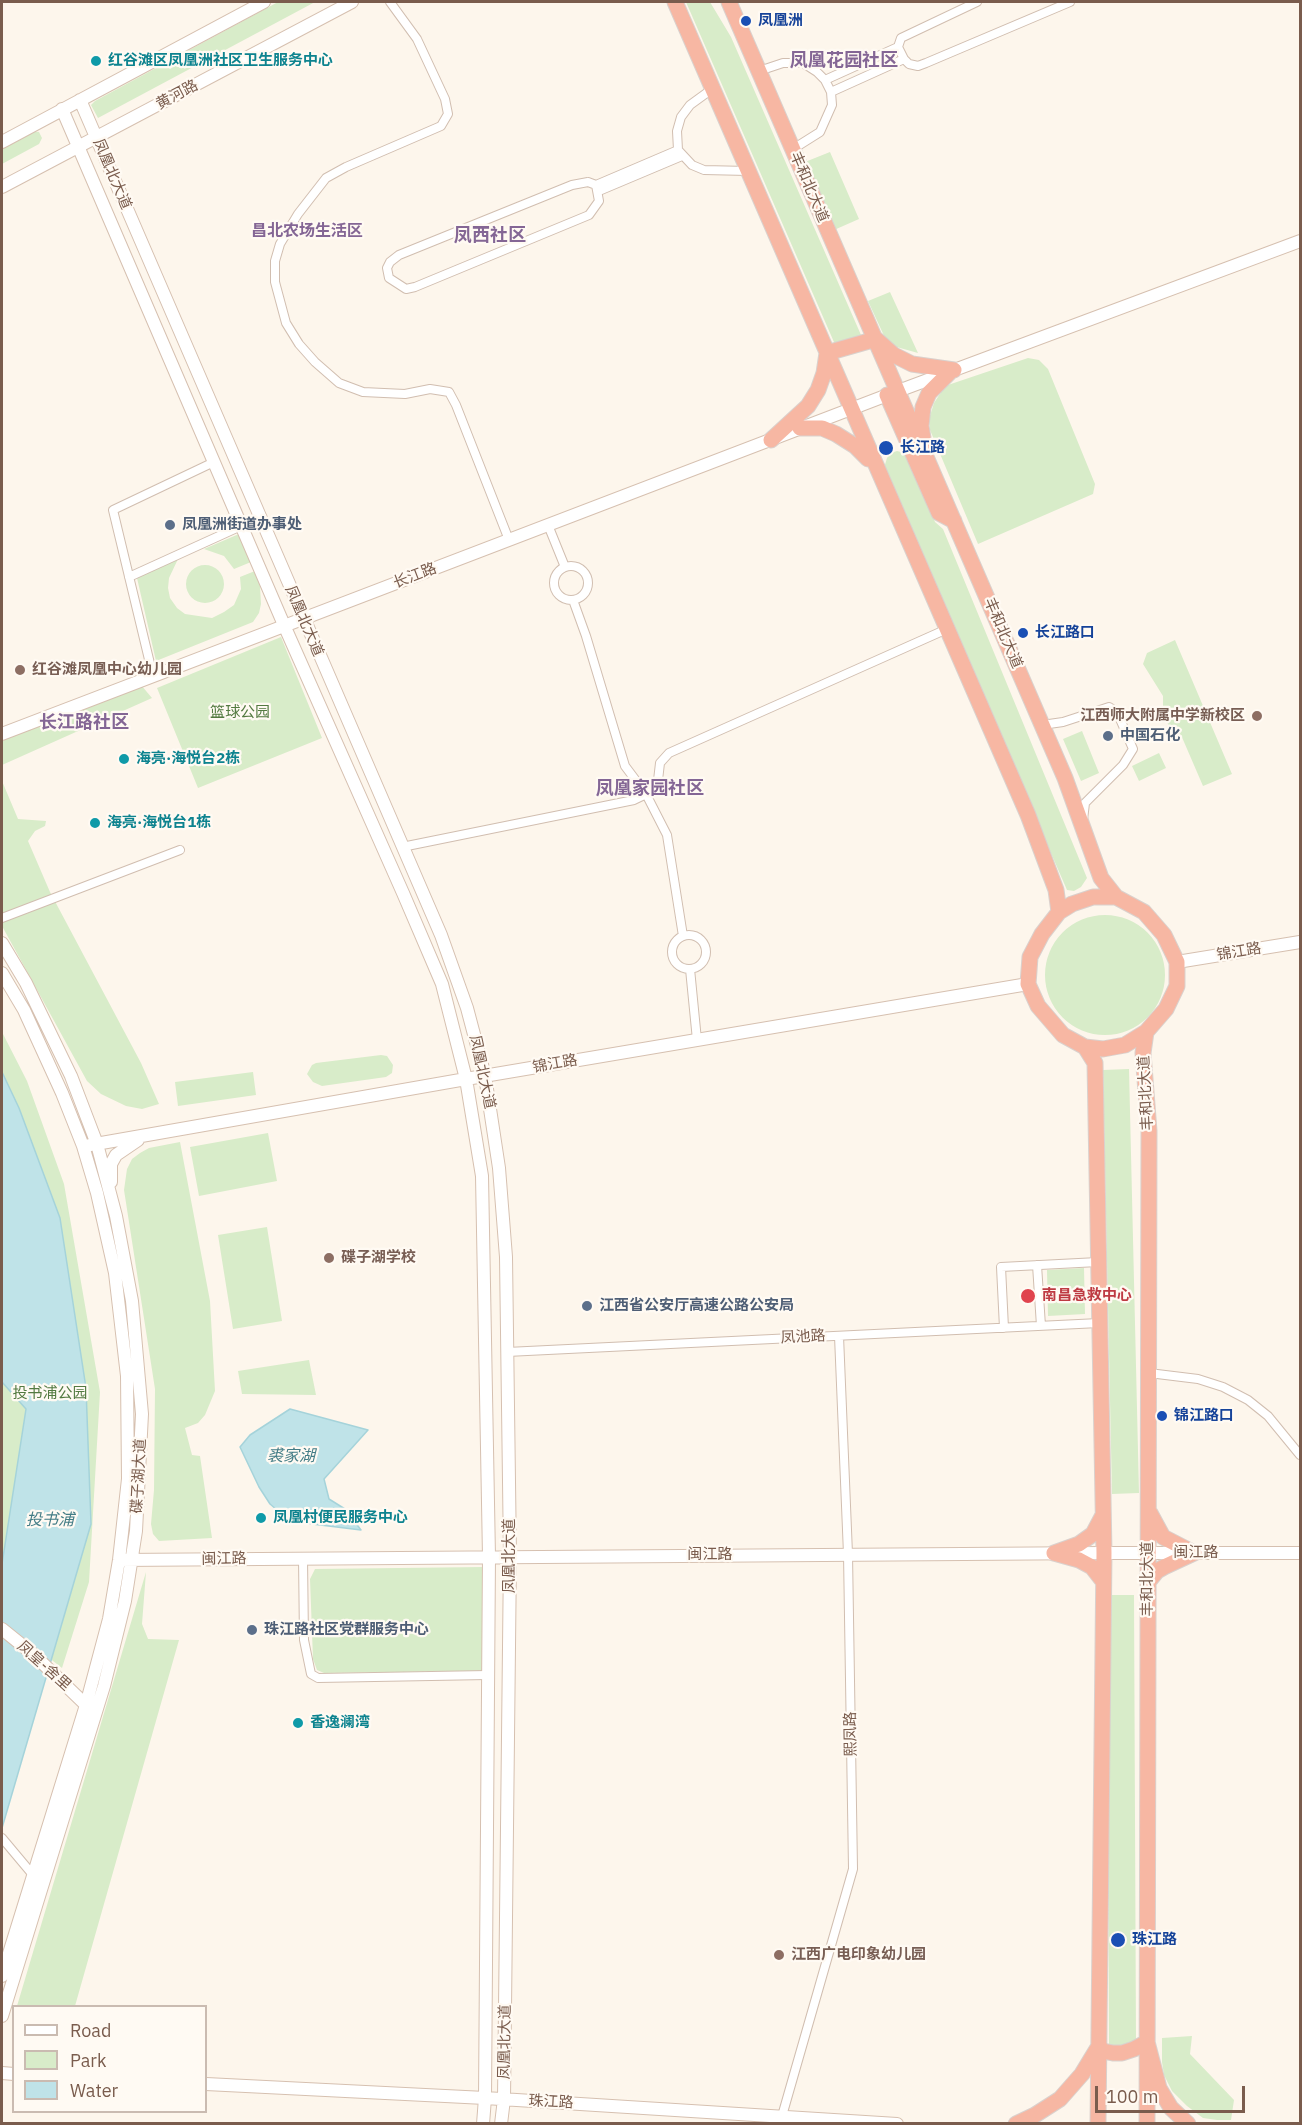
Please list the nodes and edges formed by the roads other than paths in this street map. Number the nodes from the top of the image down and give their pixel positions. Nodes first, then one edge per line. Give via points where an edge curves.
1 (264, 2) edge
2 (352, 2) edge
3 (390, 2) edge
4 (675, 2) edge
5 (722, 2) edge
6 (729, 2) edge
7 (978, 2) edge
8 (1070, 2) edge
9 (742, 32) junction
10 (898, 47) junction
11 (904, 59) junction
12 (759, 71) junction
13 (825, 80) junction
14 (712, 89) junction
15 (831, 92) junction
16 (80, 100) junction
17 (62, 109) junction
18 (96, 138) junction
19 (2, 142) edge
20 (79, 147) junction
21 (793, 149) junction
22 (680, 153) junction
23 (748, 171) junction
24 (2, 187) edge
25 (597, 188) junction
26 (1300, 242) edge
27 (876, 339) junction
28 (826, 353) junction
29 (952, 370) junction
30 (892, 393) junction
31 (851, 409) junction
32 (800, 428) junction
33 (771, 440) junction
34 (926, 455) junction
35 (214, 462) junction
36 (877, 469) junction
37 (954, 521) junction
38 (548, 525) junction
39 (241, 526) junction
40 (509, 540) junction
41 (565, 567) junction
42 (129, 577) junction
43 (573, 600) junction
44 (303, 618) junction
45 (284, 625) junction
46 (947, 629) junction
47 (153, 676) junction
48 (1042, 725) junction
49 (2, 734) edge
50 (646, 794) junction
51 (1083, 827) junction
52 (402, 847) junction
53 (180, 850) dead end
54 (1116, 897) junction
55 (1059, 912) junction
56 (2, 918) edge
57 (683, 936) junction
58 (1300, 942) edge
59 (2, 943) edge
60 (1177, 962) junction
61 (690, 969) junction
62 (2, 973) edge
63 (1028, 984) junction
64 (1146, 1032) junction
65 (697, 1040) junction
66 (1085, 1047) junction
67 (485, 1076) junction
68 (466, 1079) junction
69 (152, 1134) junction
70 (97, 1144) junction
71 (83, 1146) junction
72 (116, 1216) junction
73 (1098, 1262) junction
74 (1037, 1265) junction
75 (1100, 1323) junction
76 (1041, 1326) junction
77 (1004, 1328) junction
78 (839, 1336) junction
79 (507, 1352) junction
80 (1149, 1373) junction
81 (1300, 1455) edge
82 (1149, 1511) junction
83 (1103, 1515) junction
84 (1104, 1552) junction
85 (1054, 1553) junction
86 (1149, 1553) junction
87 (1194, 1553) junction
88 (1300, 1553) edge
89 (848, 1554) junction
90 (510, 1556) junction
91 (489, 1557) junction
92 (303, 1558) junction
93 (125, 1560) junction
94 (1103, 1581) junction
95 (1148, 1582) junction
96 (2, 1629) edge
97 (488, 1675) junction
98 (86, 1705) junction
99 (2, 1838) edge
100 (33, 1875) junction
101 (2, 1976) edge
102 (2, 2016) edge
103 (1147, 2042) junction
104 (1099, 2046) junction
105 (207, 2084) edge
106 (485, 2098) junction
107 (504, 2099) junction
108 (779, 2119) edge
109 (483, 2124) edge
110 (501, 2124) edge
111 (897, 2124) edge
112 (1016, 2124) edge
113 (1098, 2124) edge
114 (1147, 2124) edge
115 (1188, 2124) edge

1 - 16 main road
2 - 18 main road, 黄河路
3 - 40 street via 417,39 448,114 441,126 326,178 280,244 274,261 274,282 286,323 295,337 315,362 339,382 363,392 449,392
4 - 14 highway
5 - 9 highway
6 - 9 highway, 丰和北大道
7 - 10 street via 907,33 900,38
8 - 11 street via 918,66
9 - 12 highway, 丰和北大道
10 - 11 street
10 - 13 street
11 - 15 street
12 - 13 street via 783,63 803,63
12 - 21 highway, 丰和北大道
13 - 15 street
14 - 22 street via 681,117 677,131
14 - 23 highway
15 - 21 street via 832,105 820,132
16 - 17 main road
16 - 18 main road, 凤凰北大道
17 - 19 main road
17 - 20 main road, 凤凰北大道
18 - 20 main road, 黄河路
18 - 44 main road, 凤凰北大道
20 - 24 main road, 黄河路
20 - 35 main road, 凤凰北大道
21 - 27 highway, 丰和北大道
22 - 23 street via 704,170
22 - 25 street
23 - 28 highway
25 - 25 street via 588,182 572,185 399,255 387,268 389,278 406,289 415,287 589,214 599,201
26 - 29 main road, 长江路
27 - 28 highway
27 - 29 highway via 912,364
27 - 30 highway, 丰和北大道
28 - 31 highway
28 - 33 highway via 824,373 808,406
29 - 30 main road, 长江路
29 - 34 highway via 929,393 923,407 921,426
30 - 31 main road, 长江路
30 - 34 highway, 丰和北大道
30 - 37 highway via 939,513
31 - 32 main road, 长江路
31 - 36 highway
32 - 33 main road, 长江路
32 - 36 highway via 822,428 836,434 855,446
33 - 38 main road, 长江路
34 - 37 highway, 丰和北大道
35 - 39 main road, 凤凰北大道
35 - 42 street via 112,510
36 - 46 highway
37 - 48 highway, 丰和北大道
38 - 40 main road, 长江路
38 - 41 street
39 - 42 street
39 - 45 main road, 凤凰北大道
40 - 44 main road, 长江路
41 - 43 street via 555,579 556,589 562,597
41 - 43 street via 582,569 588,579 583,595
42 - 47 street
43 - 50 street via 625,766
44 - 45 main road, 长江路
44 - 52 main road, 凤凰北大道
45 - 47 main road, 长江路
45 - 68 main road, 凤凰北大道 via 442,984
46 - 50 street via 669,753 660,764 657,789
46 - 55 highway via 1028,814 1056,890
47 - 49 main road, 长江路
48 - 51 highway, 丰和北大道
48 - 51 street via 1109,707 1117,712 1132,749 1123,765 1085,803
50 - 52 street via 634,800
50 - 57 street via 667,835
51 - 54 highway, 丰和北大道 via 1101,878
52 - 67 main road, 凤凰北大道 via 441,935 467,1008
53 - 56 street
54 - 55 highway via 1094,897
54 - 60 highway, 丰和北大道 via 1144,912 1164,935
55 - 63 highway via 1030,957
57 - 61 street via 672,953 676,963
57 - 61 street via 699,938 705,948 704,959
58 - 60 main road, 锦江路
59 - 70 main road, 碟子湖大道 via 26,982 71,1076
60 - 64 highway via 1177,986 1166,1009
61 - 65 street
62 - 71 main road, 碟子湖大道 via 24,1010
63 - 65 main road, 锦江路
63 - 66 highway via 1038,1006 1063,1035
64 - 66 highway via 1125,1045
64 - 80 highway, 丰和北大道 via 1143,1053 1149,1131
65 - 67 main road, 锦江路
66 - 73 highway via 1095,1063
67 - 68 main road, 锦江路
67 - 79 main road, 凤凰北大道 via 500,1179
68 - 69 main road, 锦江路
68 - 91 main road, 凤凰北大道 via 482,1176
69 - 70 main road, 锦江路
69 - 72 main road via 120,1151 111,1164
70 - 71 main road, 锦江路
70 - 72 main road, 碟子湖大道
71 - 93 main road, 碟子湖大道 via 115,1273 128,1376
72 - 93 main road, 碟子湖大道 via 132,1301 142,1413 136,1531
73 - 74 street
73 - 75 highway
74 - 76 street
74 - 77 street via 1001,1267
75 - 76 street, 凤池路
75 - 83 highway
76 - 77 street, 凤池路
77 - 78 street, 凤池路
78 - 79 street, 凤池路
78 - 89 street, 熙凤路
79 - 90 main road, 凤凰北大道
80 - 81 street via 1198,1379 1248,1400 1268,1416
80 - 82 highway, 丰和北大道
82 - 86 highway, 丰和北大道
82 - 87 highway via 1163,1537
83 - 84 highway
83 - 85 highway via 1093,1534
84 - 85 main road, 闽江路
84 - 86 main road, 闽江路
84 - 94 highway
85 - 89 main road, 闽江路
85 - 94 highway via 1092,1566
86 - 87 main road, 闽江路
86 - 95 highway, 丰和北大道
87 - 88 main road, 闽江路
87 - 95 highway via 1164,1566
89 - 90 main road, 闽江路
89 - 108 street, 熙凤路 via 853,1869
90 - 91 main road, 闽江路
90 - 107 main road, 凤凰北大道
91 - 92 main road, 闽江路
91 - 97 main road, 凤凰北大道
92 - 93 main road, 闽江路
92 - 97 street via 304,1641 311,1674 318,1678
93 - 98 main road, 碟子湖大道
93 - 102 main road, 碟子湖大道 via 125,1601 105,1686
94 - 104 highway
95 - 103 highway, 丰和北大道
96 - 98 main road, 凤皇-舍里
97 - 106 main road, 凤凰北大道
98 - 100 main road, 碟子湖大道
99 - 100 street
100 - 101 main road, 碟子湖大道
103 - 104 highway via 1122,2053 1103,2051
103 - 114 highway, 丰和北大道
103 - 115 highway via 1159,2088 1171,2108
104 - 112 highway via 1060,2099
104 - 113 highway
105 - 106 main road, 珠江路
106 - 107 main road, 珠江路
106 - 109 main road, 凤凰北大道
107 - 108 main road, 珠江路
107 - 110 main road, 凤凰北大道
108 - 111 main road, 珠江路

